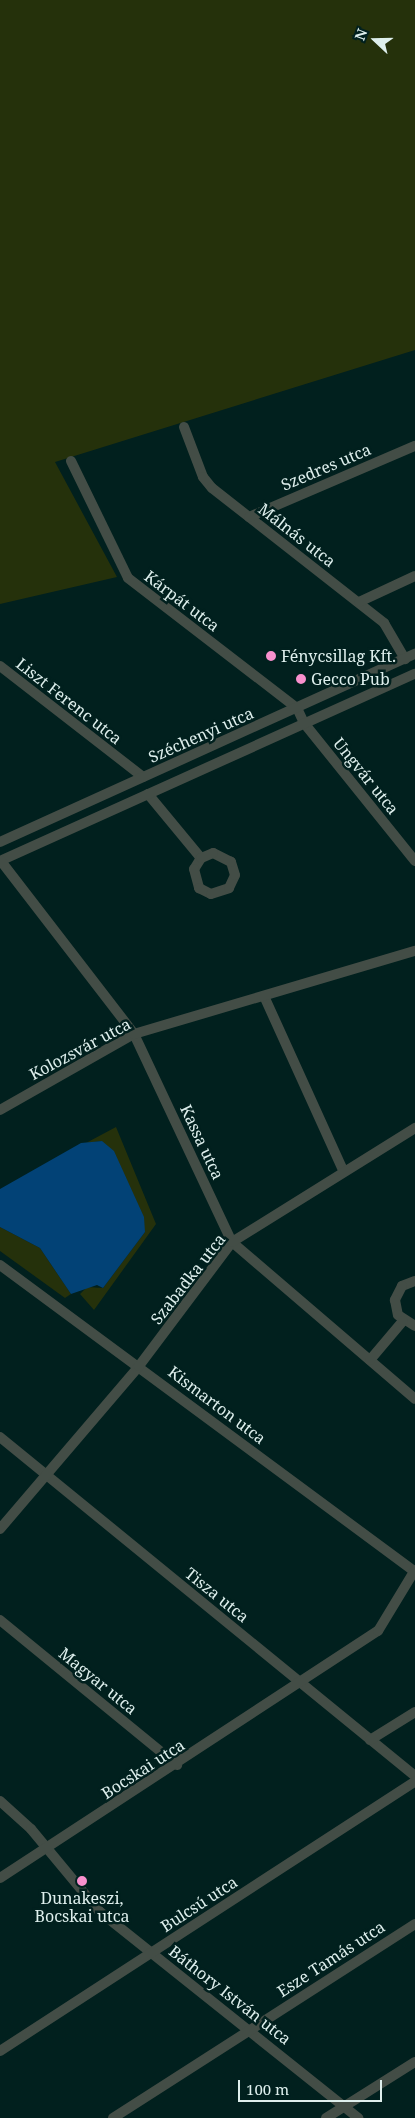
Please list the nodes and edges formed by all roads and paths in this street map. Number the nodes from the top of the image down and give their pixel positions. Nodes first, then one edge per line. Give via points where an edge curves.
1 (184, 428) dead end
2 (415, 446) edge
3 (71, 461) dead end
4 (249, 517) junction
5 (415, 576) edge
6 (359, 602) junction
7 (410, 656) edge
8 (0, 666) edge
9 (415, 674) edge
10 (297, 708) junction
11 (304, 723) junction
12 (143, 777) junction
13 (148, 794) junction
14 (0, 842) edge
15 (201, 858) junction
16 (1, 861) edge
17 (415, 861) edge
18 (415, 951) edge
19 (264, 996) junction
20 (134, 1034) junction
21 (0, 1110) edge
22 (415, 1128) edge
23 (344, 1172) junction
24 (232, 1242) junction
25 (0, 1265) edge
26 (415, 1281) edge
27 (403, 1321) junction
28 (415, 1326) edge
29 (370, 1360) junction
30 (139, 1366) junction
31 (415, 1400) edge
32 (0, 1437) edge
33 (45, 1474) junction
34 (0, 1529) edge
35 (415, 1570) edge
36 (0, 1620) edge
37 (301, 1683) junction
38 (415, 1712) edge
39 (370, 1740) junction
40 (178, 1765) junction
41 (415, 1776) edge
42 (415, 1782) edge
43 (0, 1800) edge
44 (48, 1848) junction
45 (0, 1878) edge
46 (415, 1924) edge
47 (150, 1954) junction
48 (251, 2029) junction
49 (0, 2051) edge
50 (415, 2062) edge
51 (344, 2107) junction
52 (113, 2118) edge
53 (326, 2118) edge
54 (358, 2118) edge

1 - 4 street, Málnás utca via 203,477
2 - 4 street, Szedres utca
3 - 10 street, Kárpát utca via 128,578
4 - 6 street, Málnás utca
5 - 6 street
6 - 7 street, Málnás utca via 384,623
7 - 10 street, Széchenyi utca
8 - 12 street, Liszt Ferenc utca
9 - 11 street, Széchenyi utca
10 - 11 street, Ungvár utca
10 - 12 street, Széchenyi utca
11 - 13 street, Széchenyi utca
11 - 17 street, Ungvár utca
12 - 14 street, Széchenyi utca
13 - 15 street
13 - 16 street, Széchenyi utca
15 - 15 street via 194,869 199,888 211,894 230,888 235,875 231,862 214,853
16 - 20 street, Kassa utca
18 - 19 street, Kolozsvár utca
19 - 20 street, Kolozsvár utca
19 - 23 street
20 - 21 street, Kolozsvár utca
20 - 24 street, Kassa utca
22 - 23 street, Szabadka utca
23 - 24 street, Szabadka utca
24 - 29 street, Kassa utca
24 - 30 street, Szabadka utca
25 - 30 street, Kismarton utca
26 - 27 street via 402,1286 395,1300
27 - 28 street
27 - 29 street
29 - 31 street, Kassa utca
30 - 33 street, Szabadka utca
30 - 35 street, Kismarton utca
32 - 33 street, Tisza utca
33 - 34 street, Szabadka utca
33 - 37 street, Tisza utca
35 - 37 street, Bocskai utca via 378,1631
36 - 40 street, Magyar utca
37 - 39 street, Tisza utca
37 - 40 street, Bocskai utca
38 - 39 street
39 - 41 street, Tisza utca
40 - 44 street, Bocskai utca
42 - 47 street, Bulcsú utca
43 - 44 street, Báthory István utca
44 - 45 street, Bocskai utca
44 - 47 street, Báthory István utca via 88,1901
46 - 48 street, Esze Tamás utca
47 - 48 street, Báthory István utca
47 - 49 street, Bulcsú utca
48 - 51 street, Báthory István utca
48 - 52 street, Esze Tamás utca
50 - 51 street
51 - 53 street
51 - 54 street, Báthory István utca

